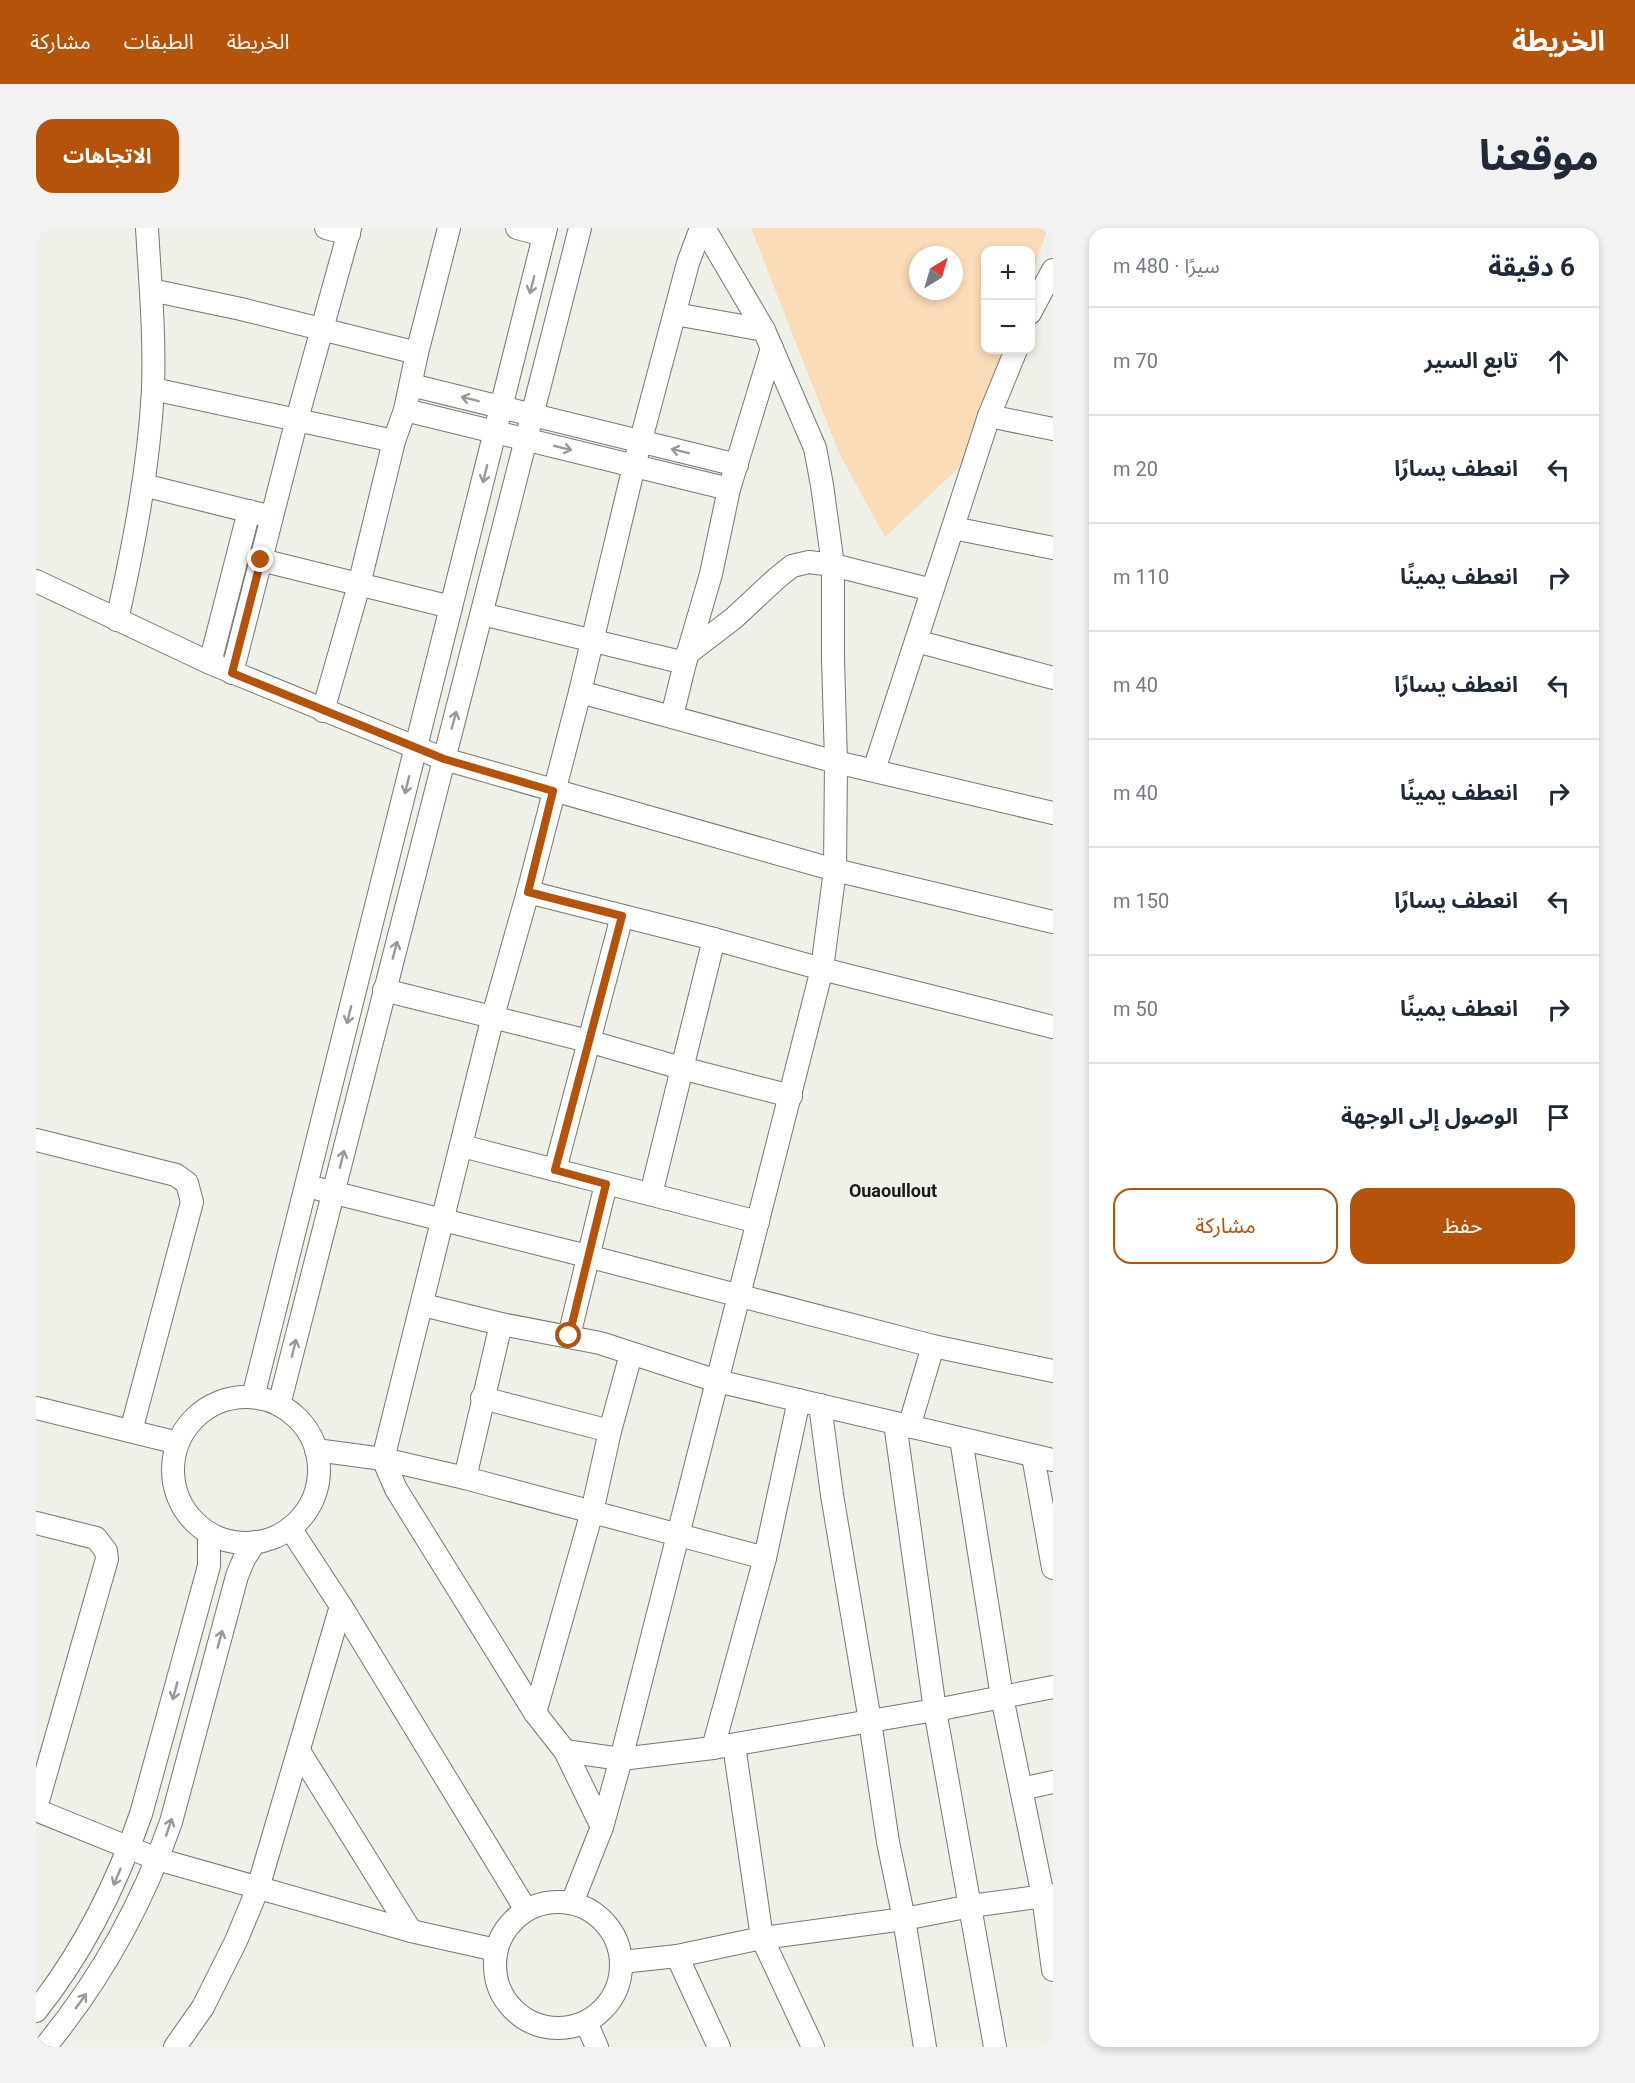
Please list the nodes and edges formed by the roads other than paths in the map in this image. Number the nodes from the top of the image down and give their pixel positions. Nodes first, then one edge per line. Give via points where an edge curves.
1 (147, 228) edge
2 (326, 228) edge
3 (449, 228) edge
4 (517, 228) edge
5 (580, 228) edge
6 (703, 228) edge
7 (349, 231) edge
8 (545, 231) edge
9 (1053, 270) edge
10 (151, 290) junction
11 (1039, 308) edge
12 (675, 314) junction
13 (322, 329) junction
14 (768, 339) junction
15 (417, 353) junction
16 (1014, 354) edge
17 (411, 385) junction
18 (153, 389) junction
19 (501, 407) junction
20 (405, 410) junction
21 (531, 414) junction
22 (989, 416) junction
23 (297, 419) junction
24 (1053, 429) edge
25 (495, 432) junction
26 (525, 439) junction
27 (394, 441) junction
28 (642, 441) junction
29 (737, 465) junction
30 (634, 466) junction
31 (143, 485) junction
32 (729, 489) junction
33 (249, 512) junction
34 (272, 516) junction
35 (953, 528) junction
36 (1053, 548) edge
37 (261, 560) junction
38 (834, 565) junction
39 (36, 582) edge
40 (359, 585) junction
41 (932, 590) junction
42 (452, 607) junction
43 (482, 614) junction
44 (117, 620) junction
45 (592, 641) junction
46 (916, 641) junction
47 (686, 659) junction
48 (210, 663) junction
49 (232, 673) junction
50 (1053, 678) edge
51 (580, 692) junction
52 (323, 711) junction
53 (672, 716) junction
54 (417, 748) junction
55 (444, 759) junction
56 (836, 762) junction
57 (874, 770) junction
58 (553, 791) junction
59 (1053, 813) edge
60 (835, 870) junction
61 (528, 892) junction
62 (622, 916) junction
63 (1053, 922) edge
64 (714, 939) junction
65 (822, 969) junction
66 (384, 990) junction
67 (493, 1017) junction
68 (1053, 1027) edge
69 (588, 1041) junction
70 (681, 1068) junction
71 (790, 1096) junction
72 (36, 1140) edge
73 (462, 1146) junction
74 (555, 1170) junction
75 (606, 1184) junction
76 (306, 1185) junction
77 (333, 1193) junction
78 (651, 1194) junction
79 (441, 1221) junction
80 (759, 1222) junction
81 (587, 1256) junction
82 (739, 1296) junction
83 (423, 1305) junction
84 (501, 1323) junction
85 (569, 1336) junction
86 (933, 1347) junction
87 (631, 1354) junction
88 (1053, 1371) edge
89 (717, 1381) junction
90 (253, 1397) junction
91 (482, 1398) junction
92 (810, 1403) junction
93 (279, 1405) junction
94 (36, 1408) edge
95 (902, 1425) junction
96 (131, 1431) junction
97 (610, 1431) junction
98 (961, 1439) junction
99 (178, 1443) junction
100 (316, 1450) junction
101 (1043, 1458) edge
102 (383, 1459) junction
103 (465, 1478) junction
104 (592, 1512) junction
105 (36, 1523) edge
106 (290, 1528) junction
107 (209, 1533) junction
108 (677, 1533) junction
109 (255, 1542) junction
110 (765, 1558) junction
111 (1053, 1568) edge
112 (341, 1606) junction
113 (1053, 1687) edge
114 (1002, 1697) junction
115 (935, 1710) junction
116 (535, 1713) junction
117 (870, 1721) junction
118 (723, 1746) junction
119 (299, 1751) junction
120 (565, 1751) junction
121 (621, 1759) junction
122 (1053, 1782) edge
123 (1021, 1789) junction
124 (36, 1809) edge
125 (602, 1827) junction
126 (129, 1849) junction
127 (158, 1859) junction
128 (258, 1888) junction
129 (1048, 1896) edge
130 (572, 1903) junction
131 (971, 1906) junction
132 (526, 1910) junction
133 (904, 1919) junction
134 (411, 1931) junction
135 (762, 1938) junction
136 (496, 1950) junction
137 (677, 1956) junction
138 (622, 1962) junction
139 (1053, 1970) edge
140 (36, 2011) edge
141 (586, 2022) junction
142 (547, 2038) edge
143 (45, 2047) edge
144 (175, 2047) edge
145 (597, 2047) edge
146 (719, 2047) edge
147 (813, 2047) edge
148 (925, 2047) edge
149 (995, 2047) edge

1 - 10 street
2 - 7 street
3 - 15 street
4 - 8 street
5 - 21 street
6 - 12 street via 688,263
6 - 14 street
7 - 13 street
8 -> 19 street
9 - 11 street
10 - 13 street
10 - 18 street
12 - 14 street
12 - 28 street
13 - 15 street
13 - 23 street
14 - 29 street
14 - 38 street via 815,448
15 - 17 street
16 - 22 street
19 -> 17 street
17 - 20 street
18 - 23 street
18 - 31 street
19 - 21 street
19 - 25 street
20 - 25 street
20 - 27 street
21 - 26 street
21 - 28 street
22 - 24 street
22 - 35 street
23 - 27 street
23 - 34 street
25 - 26 street
25 -> 42 street
26 -> 30 street
26 - 43 street
27 - 40 street
29 -> 28 street
28 - 30 street
29 - 32 street
30 - 32 street
30 - 45 street
31 - 33 street
31 - 44 street
32 - 47 street via 711,574
33 - 34 street
33 - 48 street
34 - 37 street
35 - 36 street
35 - 41 street
37 - 40 street
37 - 49 street
38 - 41 street
38 - 47 street via 809,562 792,566
38 - 56 street
39 - 44 street
40 - 42 street
40 - 52 street
41 - 46 street
42 - 54 street
43 - 45 street
55 -> 43 street
44 - 48 street
45 - 47 street
45 - 51 street
46 - 50 street
46 - 57 street
47 - 53 street
48 - 49 street
49 - 52 street
51 - 53 street
51 - 58 street
52 - 54 street
53 - 56 street
54 - 55 street
54 -> 76 street
55 - 58 street
66 -> 55 street
56 - 57 street
56 - 60 street
57 - 59 street
58 - 60 street
58 - 61 street
60 - 63 street
60 - 65 street
61 - 62 street
61 - 67 street
62 - 64 street
62 - 69 street
64 - 65 street
64 - 70 street
65 - 68 street
65 - 71 street
66 - 67 street
77 -> 66 street
67 - 69 street
67 - 73 street
69 - 70 street
69 - 74 street
70 - 71 street
70 - 78 street
71 - 80 street
72 - 96 street via 176,1175 187,1183 192,1202
73 - 74 street
73 - 79 street
74 - 75 street
75 - 78 street
75 - 81 street
76 - 77 street
76 - 90 street
77 - 79 street
93 -> 77 street
78 - 80 street
79 - 81 street
79 - 83 street
80 - 82 street
81 - 82 street
81 - 85 street
82 - 86 street
82 - 89 street
83 - 84 street
83 - 102 street
84 - 85 street
84 - 91 street
85 - 87 street
86 - 88 street
86 - 95 street
87 - 89 street
87 - 97 street
89 - 92 street
89 - 108 street
90 - 93 street
90 - 99 street via 234,1397 200,1412
91 - 97 street
91 - 103 street
92 - 95 street
92 - 110 street
92 - 117 street via 832,1495
93 - 100 street via 296,1416
94 - 96 street
95 - 98 street
95 - 115 street
96 - 99 street
97 - 104 street
98 - 101 street
98 - 114 street
99 - 107 street via 174,1457 175,1486 187,1513
100 - 102 street
100 - 106 street via 319,1472 315,1493
101 - 111 street
102 - 103 street
102 - 116 street via 396,1489
103 - 104 street
104 - 108 street
104 - 116 street
105 - 124 street via 96,1538 107,1559
106 - 109 street
106 - 112 street
107 - 109 street via 231,1541
107 -> 126 street via 209,1566
108 - 110 street
108 - 121 street
127 -> 109 street via 237,1576
110 - 118 street
112 - 119 street
112 - 132 street
113 - 114 street
114 - 115 street
114 - 123 street
115 - 117 street
115 - 131 street
116 - 120 street
117 - 118 street
117 - 133 street
118 - 121 street
118 - 135 street
119 - 128 street
119 - 134 street
120 - 121 street
120 - 125 street
121 - 125 street
122 - 123 street
123 - 129 street
124 - 126 street
125 - 130 street
126 - 127 street
126 -> 140 street via 93,1926
127 - 128 street
143 -> 127 street via 107,1961
128 - 134 street
128 - 144 street via 203,2007
129 - 131 street
129 - 139 street
130 - 132 street via 556,1901
130 - 138 street via 607,1924 618,1942
131 - 133 street
131 - 149 street
132 - 136 street via 503,1933
133 - 135 street
133 - 148 street
134 - 136 street
135 - 137 street
135 - 147 street
136 - 142 street via 500,1991 512,2009
137 - 138 street
137 - 146 street
138 - 141 street via 613,1998 602,2012
141 - 142 street
141 - 145 street

